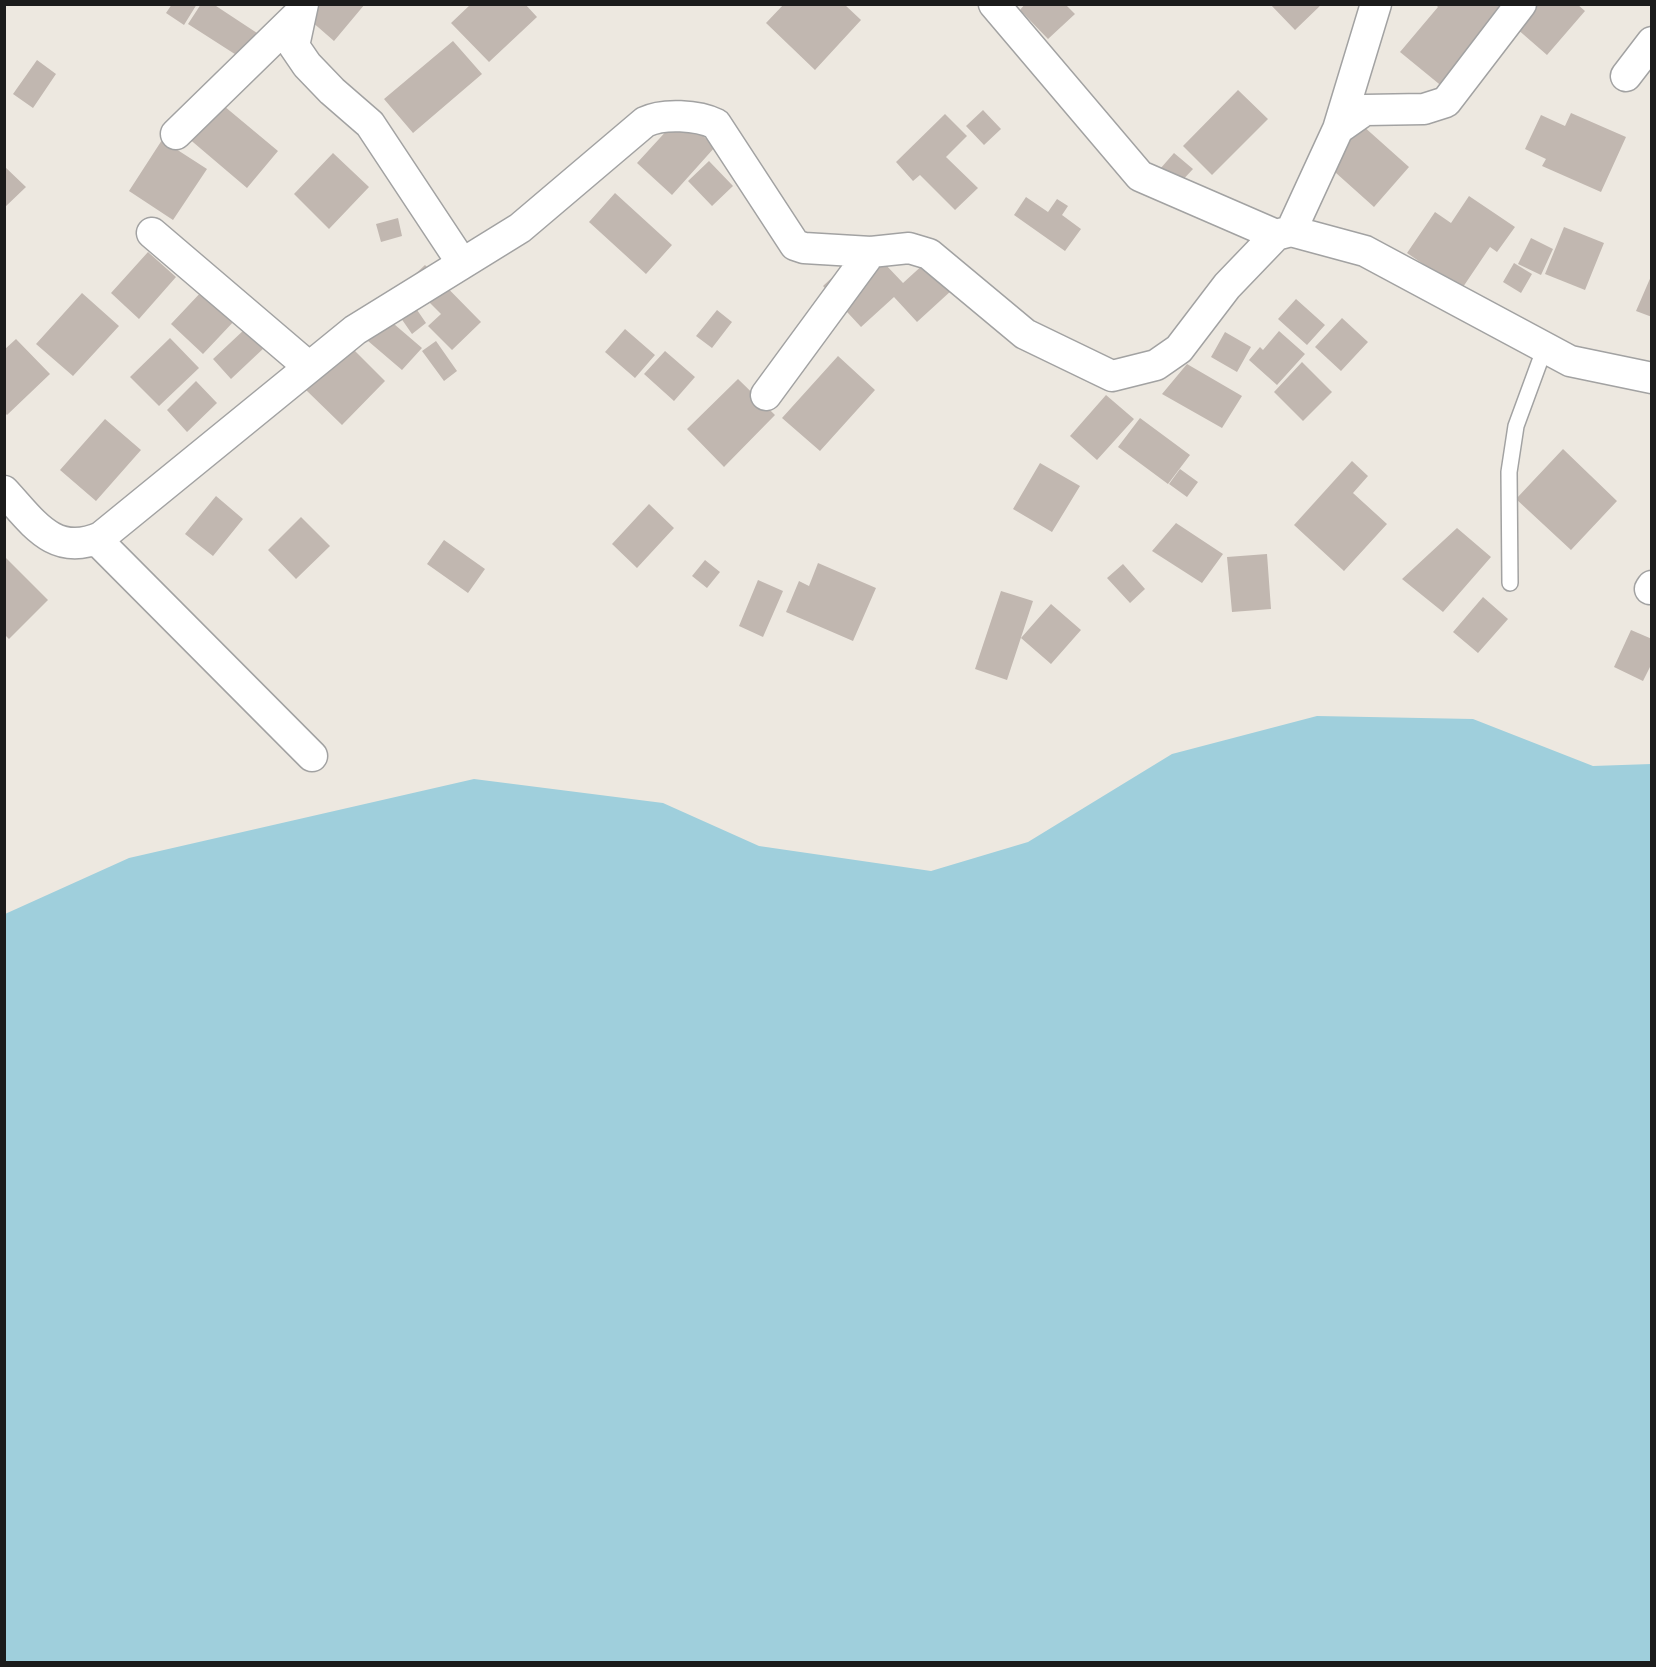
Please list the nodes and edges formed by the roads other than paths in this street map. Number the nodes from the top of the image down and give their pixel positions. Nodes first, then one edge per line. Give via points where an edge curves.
1 (994, 4) edge
2 (1376, 4) edge
3 (1521, 4) edge
4 (301, 10) edge
5 (1652, 42) edge
6 (1626, 76) dead end
7 (1338, 129) junction
8 (176, 134) dead end
9 (152, 233) dead end
10 (1284, 233) junction
11 (871, 252) junction
12 (462, 263) junction
13 (1545, 347) junction
14 (309, 368) junction
15 (1652, 378) edge
16 (766, 395) dead end
17 (4, 491) edge
18 (96, 539) junction
19 (1510, 584) dead end
20 (312, 756) dead end

1 - 10 street via 1140,176
2 - 7 street
3 - 7 street via 1446,102 1424,109 1365,110
4 - 8 street
4 - 12 street via 294,46 332,91 370,124
5 - 6 street
7 - 10 street
9 - 14 street
10 - 11 street via 1227,286 1179,349 1156,365 1112,376 1025,334 929,254 909,248
10 - 13 street via 1365,251
11 - 12 street via 795,245 716,124 701,118 654,118 520,228
11 - 16 street
12 - 14 street via 363,324
13 - 15 street via 1570,361
13 - 19 lane via 1516,426 1509,472
14 - 18 street
17 - 18 street via 50,538 75,544
18 - 20 street

